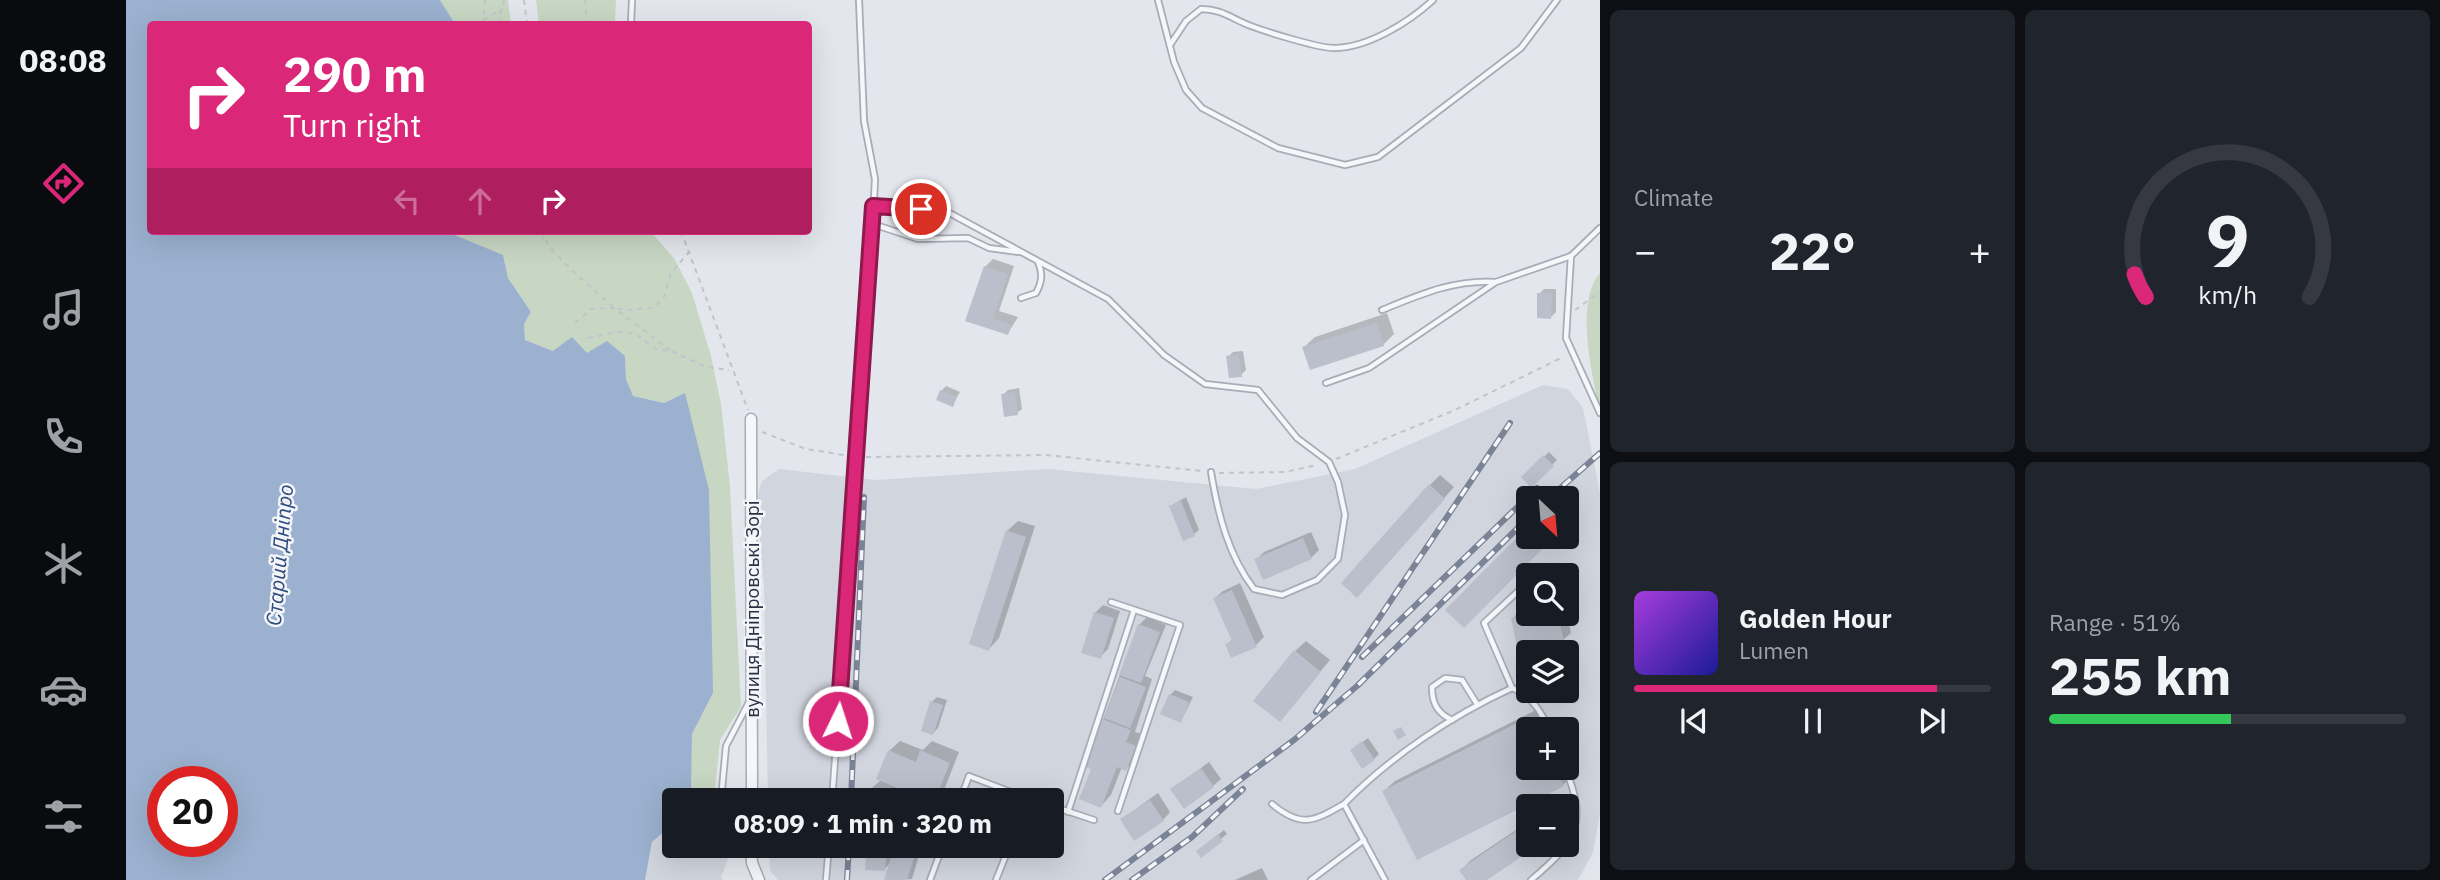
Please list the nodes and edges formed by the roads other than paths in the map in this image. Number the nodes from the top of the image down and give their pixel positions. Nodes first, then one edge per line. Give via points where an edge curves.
1 (632, 0) edge
2 (859, 0) edge
3 (1158, 0) edge
4 (1433, 0) edge
5 (1557, 0) edge
6 (631, 21) edge
7 (1170, 46) junction
8 (873, 206) junction
9 (873, 224) junction
10 (1600, 228) edge
11 (1023, 253) junction
12 (1571, 256) junction
13 (1037, 261) junction
14 (1496, 282) junction
15 (1021, 298) dead end
16 (1382, 310) dead end
17 (1326, 383) dead end
18 (1600, 413) edge
19 (751, 419) road end
20 (1211, 472) road end
21 (1516, 593) edge
22 (1111, 602) dead end
23 (1134, 610) junction
24 (1512, 688) junction
25 (752, 696) junction
26 (1476, 704) junction
27 (1544, 717) edge
28 (1452, 720) junction
29 (1570, 780) edge
30 (722, 788) edge
31 (752, 788) edge
32 (833, 788) edge
33 (964, 788) edge
34 (1000, 788) edge
35 (1272, 804) dead end
36 (1344, 804) junction
37 (1064, 810) edge
38 (1068, 811) junction
39 (1118, 811) dead end
40 (1094, 820) dead end
41 (1364, 840) junction
42 (752, 858) edge
43 (828, 858) edge
44 (938, 858) edge
45 (1005, 858) edge
46 (759, 880) edge
47 (826, 880) edge
48 (930, 880) edge
49 (996, 880) edge
50 (1311, 880) edge
51 (1385, 880) edge
52 (1531, 880) edge

1 - 6 lane
2 - 8 lane via 864,121 875,180
3 - 7 lane
4 - 7 lane via 1407,23 1334,48 1249,26 1219,9 1201,9 1186,21
5 - 7 lane via 1521,48 1378,157 1345,166 1278,149 1202,108 1186,90
8 - 9 lane
8 - 11 lane via 944,210
9 - 11 lane via 918,239 968,238 989,248
9 - 32 lane
10 - 12 lane
11 - 13 lane
12 - 14 lane
12 - 18 lane via 1566,338
13 - 15 lane via 1041,284 1036,293
13 - 20 lane via 1108,299 1164,355 1205,384 1258,390 1297,438 1329,462 1345,515 1338,559 1317,580 1283,595 1254,589 1240,570 1218,514
14 - 16 lane via 1471,280
14 - 17 lane via 1369,368
19 - 25 street, вулиця Дніпровські Зорі
21 - 24 lane via 1484,623
22 - 23 lane
23 - 38 lane
23 - 39 lane via 1180,625
24 - 26 lane
24 - 27 lane
25 - 30 lane via 726,746
25 - 31 street, вулиця Дніпровські Зорі
26 - 28 lane
26 - 28 lane via 1462,680 1445,678 1432,687 1432,699 1443,716
28 - 36 lane via 1369,778
29 - 52 lane via 1577,796 1577,816 1570,840
33 - 34 lane via 969,776
35 - 36 lane via 1299,821 1320,818
36 - 41 lane
37 - 38 lane
38 - 40 lane
41 - 50 lane
41 - 51 lane
42 - 46 street
43 - 47 lane
44 - 48 lane
45 - 49 lane

